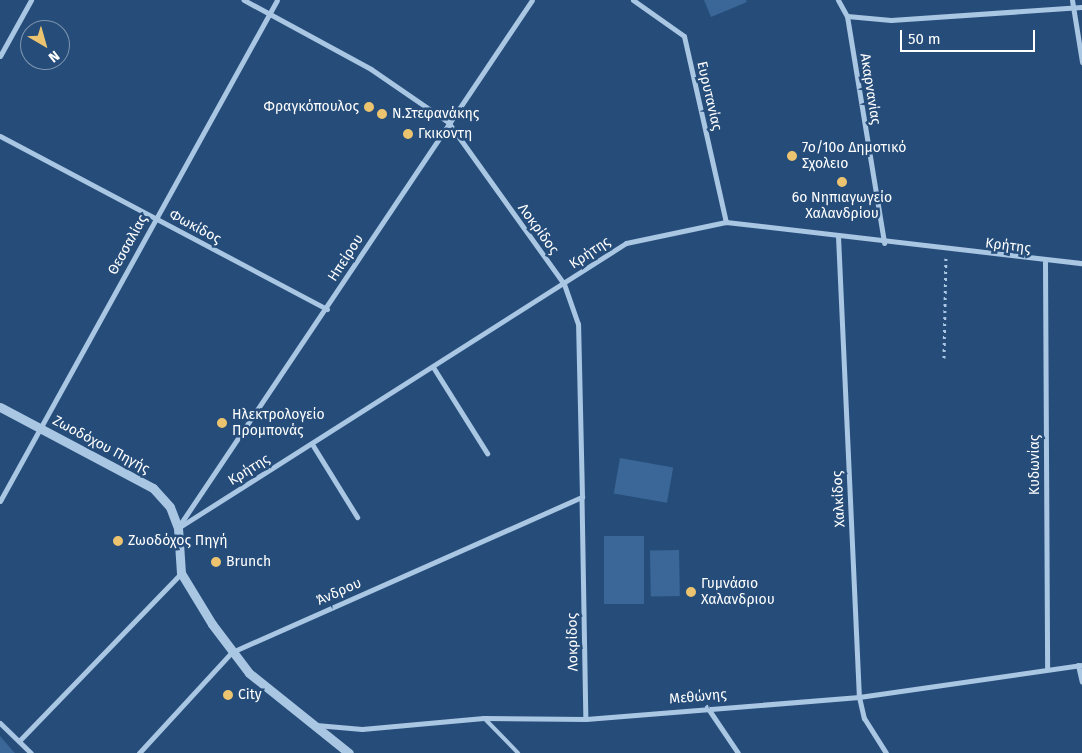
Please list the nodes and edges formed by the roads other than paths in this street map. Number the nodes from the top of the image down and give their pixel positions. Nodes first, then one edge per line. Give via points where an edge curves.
1 (31, 0) edge
2 (244, 0) edge
3 (277, 0) edge
4 (532, 0) edge
5 (634, 0) edge
6 (838, 0) edge
7 (1072, 0) edge
8 (1073, 7) junction
9 (1082, 7) edge
10 (268, 13) junction
11 (847, 16) junction
12 (0, 56) edge
13 (1082, 62) edge
14 (448, 122) junction
15 (0, 136) edge
16 (155, 218) junction
17 (726, 222) junction
18 (838, 236) junction
19 (884, 243) junction
20 (1044, 262) junction
21 (1082, 263) edge
22 (564, 284) junction
23 (327, 309) junction
24 (433, 367) junction
25 (0, 407) edge
26 (40, 428) junction
27 (312, 444) junction
28 (487, 453) dead end
29 (582, 497) junction
30 (0, 501) edge
31 (357, 517) dead end
32 (178, 528) junction
33 (181, 573) junction
34 (232, 652) junction
35 (1080, 665) edge
36 (1047, 669) junction
37 (1082, 682) edge
38 (859, 697) junction
39 (707, 708) junction
40 (484, 718) junction
41 (586, 719) junction
42 (0, 723) edge
43 (314, 725) junction
44 (19, 741) junction
45 (31, 753) edge
46 (139, 753) edge
47 (349, 753) edge
48 (518, 753) edge
49 (738, 753) edge
50 (886, 753) edge

1 - 12 street
2 - 10 street, Λοκρίδος
3 - 10 street, Θεσσαλίας
4 - 14 street, Ηπείρου
5 - 17 street, Ευρυτανίας via 684,36
6 - 11 street, Ακαρνανίας
7 - 8 street
8 - 9 street
8 - 11 street via 891,20
8 - 13 street
10 - 14 street, Λοκρίδος via 370,69
10 - 16 street, Θεσσαλίας
11 - 19 street, Ακαρνανίας
14 - 22 street, Λοκρίδος
14 - 23 street, Ηπείρου
15 - 16 street, Φωκίδος
16 - 23 street, Φωκίδος
16 - 26 street, Θεσσαλίας
17 - 18 street, Κρήτης
17 - 22 street, Κρήτης via 626,243
18 - 19 street, Κρήτης
18 - 38 street, Χαλκίδος
19 - 20 street, Κρήτης
20 - 21 street, Κρήτης
20 - 36 street, Κυδωνίας
22 - 24 street, Κρήτης
22 - 29 street, Λοκρίδος via 578,324
23 - 32 street, Ηπείρου
24 - 27 street, Κρήτης
24 - 28 street
25 - 26 street, Ζωοδόχου Πηγής
26 - 30 street, Θεσσαλίας
26 - 32 street, Ζωοδόχου Πηγής via 153,488 170,507
27 - 31 street
27 - 32 street, Κρήτης
29 - 34 street, Άνδρου
29 - 41 street, Λοκρίδος
32 - 33 street, Ζωοδόχου Πηγής
33 - 34 street, Ζωοδόχου Πηγής
33 - 44 street
34 - 43 street, Ζωοδόχου Πηγής via 250,673
34 - 46 street, Άνδρου
35 - 36 street, Μεθώνης
35 - 37 street
36 - 38 street, Μεθώνης
38 - 39 street, Μεθώνης
38 - 50 street, Χαλκίδος via 864,718
39 - 41 street, Μεθώνης
39 - 49 street
40 - 41 street, Μεθώνης
40 - 43 street, Μεθώνης via 362,729
40 - 48 lane
42 - 44 street
43 - 47 street, Ζωοδόχου Πηγής
44 - 45 street

